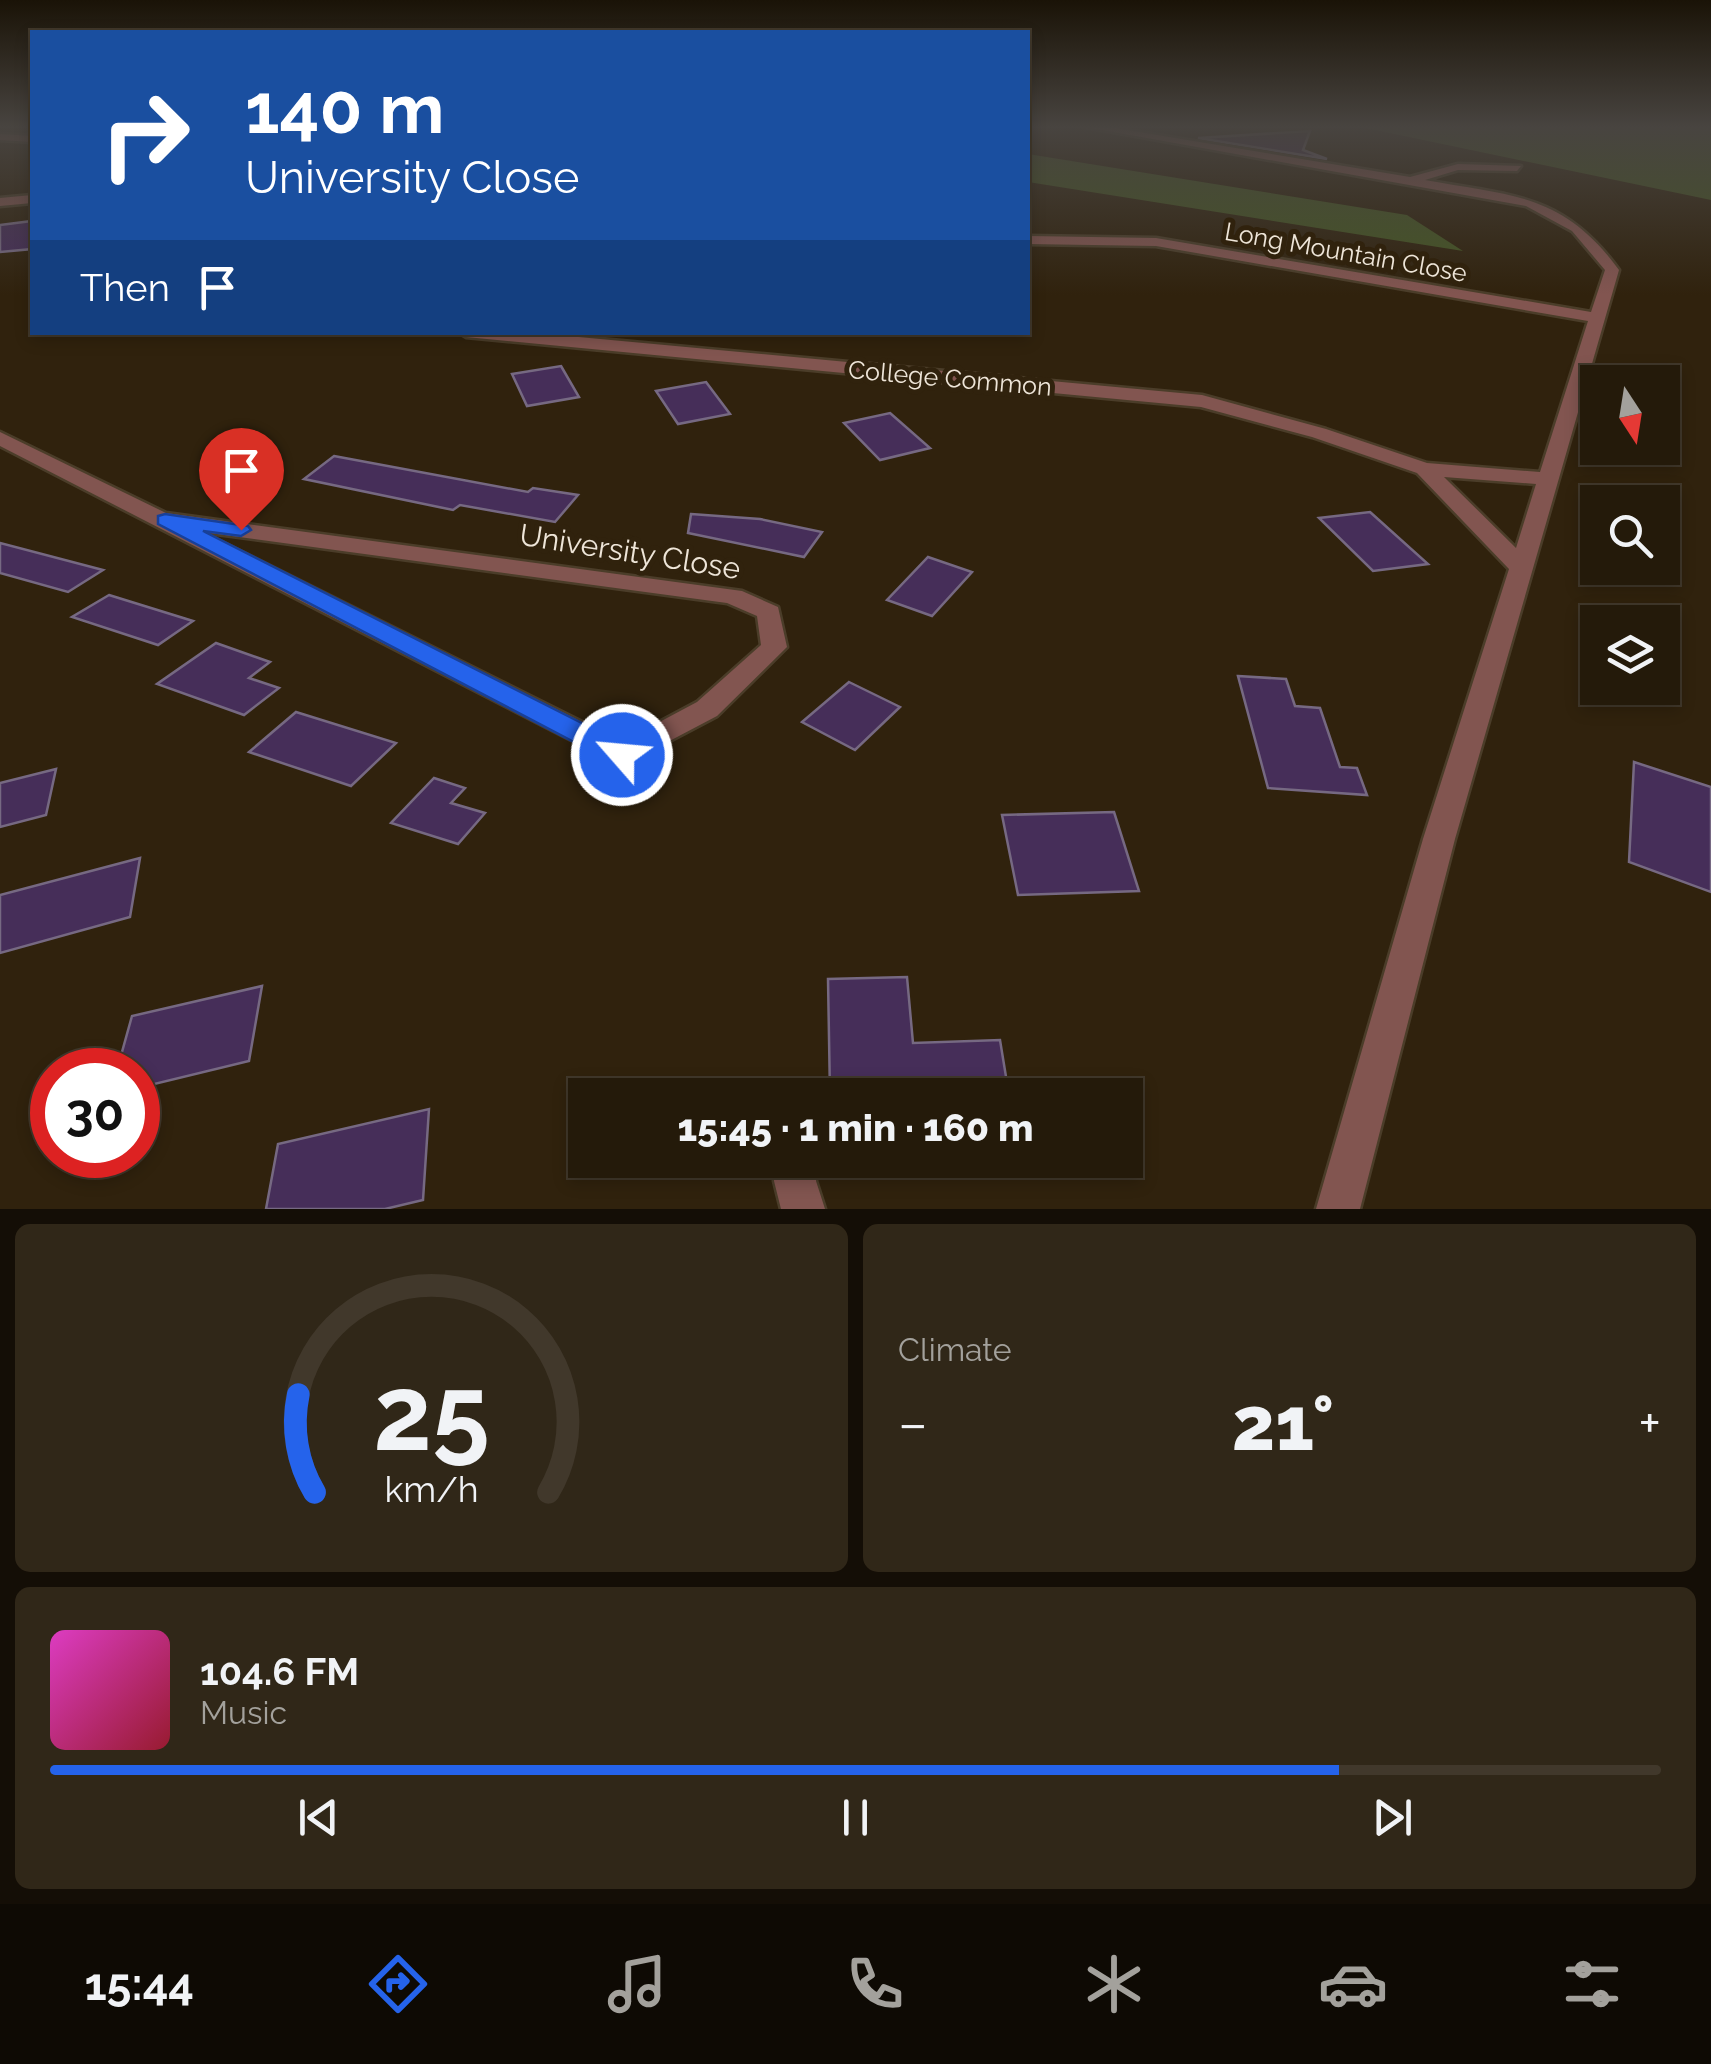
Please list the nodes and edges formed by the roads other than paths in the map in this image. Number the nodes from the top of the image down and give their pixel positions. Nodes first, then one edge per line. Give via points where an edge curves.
1 (1423, 182) edge
2 (30, 199) edge
3 (0, 202) edge
4 (1030, 240) edge
5 (1597, 318) junction
6 (498, 335) edge
7 (0, 438) edge
8 (1424, 469) junction
9 (1547, 479) junction
10 (165, 520) junction
11 (1522, 568) junction
12 (795, 1178) edge
13 (803, 1209) edge
14 (1338, 1209) edge

1 - 5 street via 1530,203 1580,228 1612,270
2 - 3 street
4 - 5 street, Long Mountain Close via 1156,242
5 - 9 street
6 - 8 street, College Common via 1202,402
7 - 10 street, University Close
8 - 9 street, College Common
8 - 11 street, College Common
9 - 11 street
10 - 10 street, University Close via 622,755 707,709 774,647 769,612 733,596
11 - 14 street
12 - 13 street

